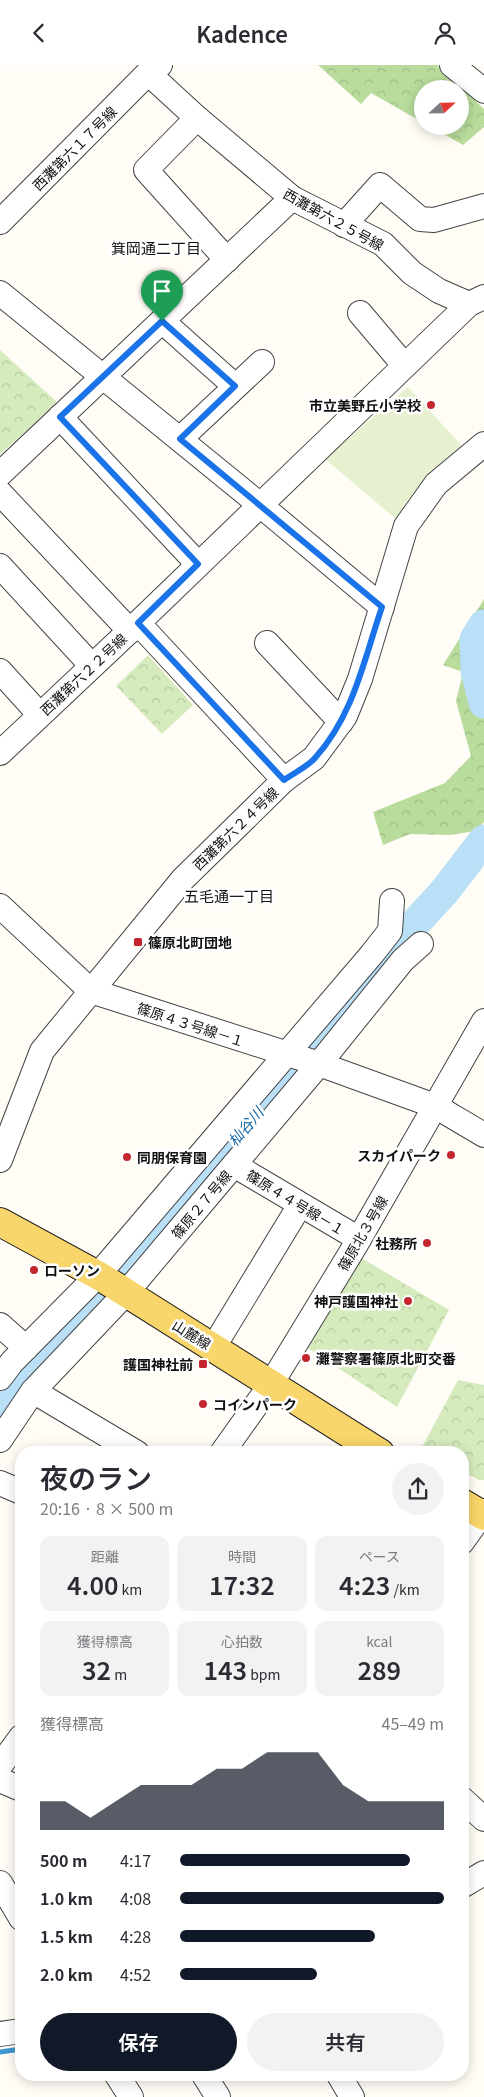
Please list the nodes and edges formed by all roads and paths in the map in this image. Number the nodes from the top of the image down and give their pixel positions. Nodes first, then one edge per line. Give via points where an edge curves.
1 (452, 65) edge
2 (154, 69) edge
3 (484, 91) edge
4 (197, 119) junction
5 (292, 198) junction
6 (484, 206) edge
7 (0, 222) edge
8 (344, 225) junction
9 (227, 260) junction
10 (0, 293) edge
11 (476, 301) edge
12 (360, 313) dead end
13 (162, 321) junction
14 (262, 363) dead end
15 (404, 365) junction
16 (103, 377) junction
17 (235, 386) junction
18 (60, 417) junction
19 (180, 439) junction
20 (484, 444) edge
21 (0, 474) edge
22 (0, 493) edge
23 (260, 504) junction
24 (198, 564) junction
25 (0, 567) edge
26 (382, 607) junction
27 (134, 627) junction
28 (266, 643) dead end
29 (92, 666) junction
30 (0, 671) edge
31 (40, 715) junction
32 (341, 722) junction
33 (0, 753) edge
34 (284, 780) junction
35 (392, 901) dead end
36 (0, 906) edge
37 (421, 945) dead end
38 (91, 991) junction
39 (481, 1028) edge
40 (302, 1059) junction
41 (434, 1106) junction
42 (484, 1135) edge
43 (0, 1160) edge
44 (234, 1165) junction
45 (300, 1205) junction
46 (0, 1222) edge
47 (359, 1239) junction
48 (112, 1284) junction
49 (0, 1325) edge
50 (213, 1347) junction
51 (26, 1348) junction
52 (0, 1378) edge
53 (271, 1385) junction
54 (33, 1391) junction
55 (0, 1440) edge
56 (124, 1446) edge
57 (227, 1446) edge
58 (369, 1446) edge
59 (0, 1483) edge
60 (15, 1489) edge
61 (478, 1511) edge
62 (469, 1528) edge
63 (15, 1745) edge
64 (0, 1765) edge
65 (0, 1780) edge
66 (15, 1786) edge
67 (469, 1805) edge
68 (484, 1819) edge
69 (484, 1873) edge
70 (469, 1881) edge
71 (0, 1883) edge
72 (15, 1908) edge
73 (15, 2032) edge
74 (0, 2034) edge
75 (121, 2081) edge
76 (208, 2081) edge
77 (343, 2081) edge
78 (131, 2097) edge
79 (218, 2097) edge
80 (352, 2097) edge

1 - 3 street
2 - 4 street, 西灘第六２５号線
2 - 7 street, 西灘第六１７号線
4 - 5 street, 西灘第六２５号線
4 - 9 street via 146,170
5 - 8 street, 西灘第六２５号線
5 - 9 street
6 - 8 street via 434,220 420,219 380,185
8 - 11 street, 西灘第六２５号線 via 384,244 412,273 439,291
9 - 13 street
10 - 16 street
11 - 15 street, 西灘第六２２号線
12 - 15 street
13 - 16 street
13 - 17 street
14 - 17 street
15 - 23 street, 西灘第六２２号線
16 - 18 street
16 - 19 street
17 - 19 street
18 - 21 street
18 - 24 street
19 - 23 street
20 - 26 street, 西灘第六２４号線 via 436,484 406,526
22 - 27 street
23 - 24 street, 西灘第六２２号線
23 - 26 street
24 - 27 street, 西灘第六２２号線
25 - 29 street
26 - 32 street, 西灘第六２４号線 via 360,679
27 - 29 street, 西灘第六２２号線
27 - 34 street
28 - 32 street
29 - 31 street, 西灘第六２２号線
30 - 31 street
31 - 33 street, 西灘第六２２号線
32 - 34 street, 西灘第六２４号線 via 314,758
34 - 38 street, 西灘第六２４号線 via 183,879
35 - 40 street, 篠原２７号線 via 390,931
36 - 38 street
37 - 40 street, 篠原２７号線
38 - 40 street, 篠原４３号線－１
38 - 43 street, 西灘第六２４号線 via 42,1051
39 - 41 street, 篠原北３号線
40 - 41 street, 篠原４３号線－１
40 - 44 street, 篠原２７号線
40 - 48 street, 篠原２７号線
41 - 42 street, 篠原４３号線－１
41 - 47 street, 篠原北３号線
44 - 45 street, 篠原４４号線－１
44 - 48 street, 篠原２７号線
45 - 47 street, 篠原４４号線－１
45 - 50 street
46 - 48 main road, 山麓線
47 - 53 street, 篠原北３号線
48 - 50 main road, 山麓線
48 - 51 street, 篠原２７号線
48 - 54 street, 篠原２７号線
49 - 51 street
50 - 53 main road, 山麓線
51 - 52 street, 篠原２７号線
53 - 57 street, 篠原北３号線
53 - 58 main road, 山麓線
54 - 55 street, 篠原２７号線
54 - 56 street
59 - 60 street
61 - 62 street
63 - 64 street
65 - 66 street
67 - 68 street
69 - 70 street
71 - 72 street
73 - 74 street
75 - 78 street
76 - 79 street
77 - 80 street

